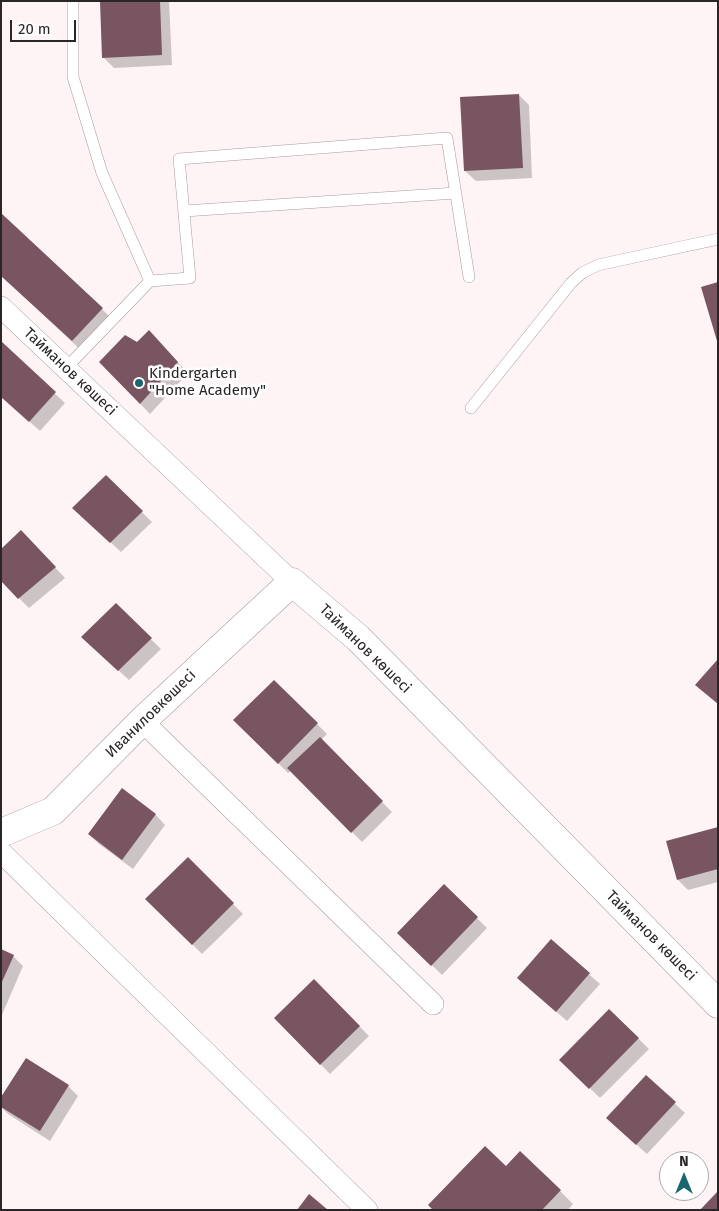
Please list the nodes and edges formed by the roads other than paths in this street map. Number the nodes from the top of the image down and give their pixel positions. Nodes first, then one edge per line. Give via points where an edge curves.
1 (73, 1) edge
2 (456, 193) junction
3 (184, 212) junction
4 (718, 239) edge
5 (469, 277) dead end
6 (150, 281) junction
7 (1, 307) edge
8 (66, 368) junction
9 (472, 408) dead end
10 (292, 582) junction
11 (142, 720) junction
12 (1, 833) edge
13 (1, 852) edge
14 (433, 1004) dead end
15 (718, 1004) edge
16 (367, 1210) edge

1 - 6 lane via 73,77 102,173
2 - 3 lane
2 - 3 lane via 447,138 179,159
2 - 5 lane
3 - 6 lane via 190,278
4 - 9 lane via 598,265 582,273
6 - 8 lane
7 - 8 street, Тайманов көшесі
8 - 10 street, Тайманов көшесі
10 - 11 street, Иваниловкөшесі
10 - 15 street, Тайманов көшесі via 358,638
11 - 12 street, Иваниловкөшесі via 53,811
11 - 14 street
13 - 16 street

